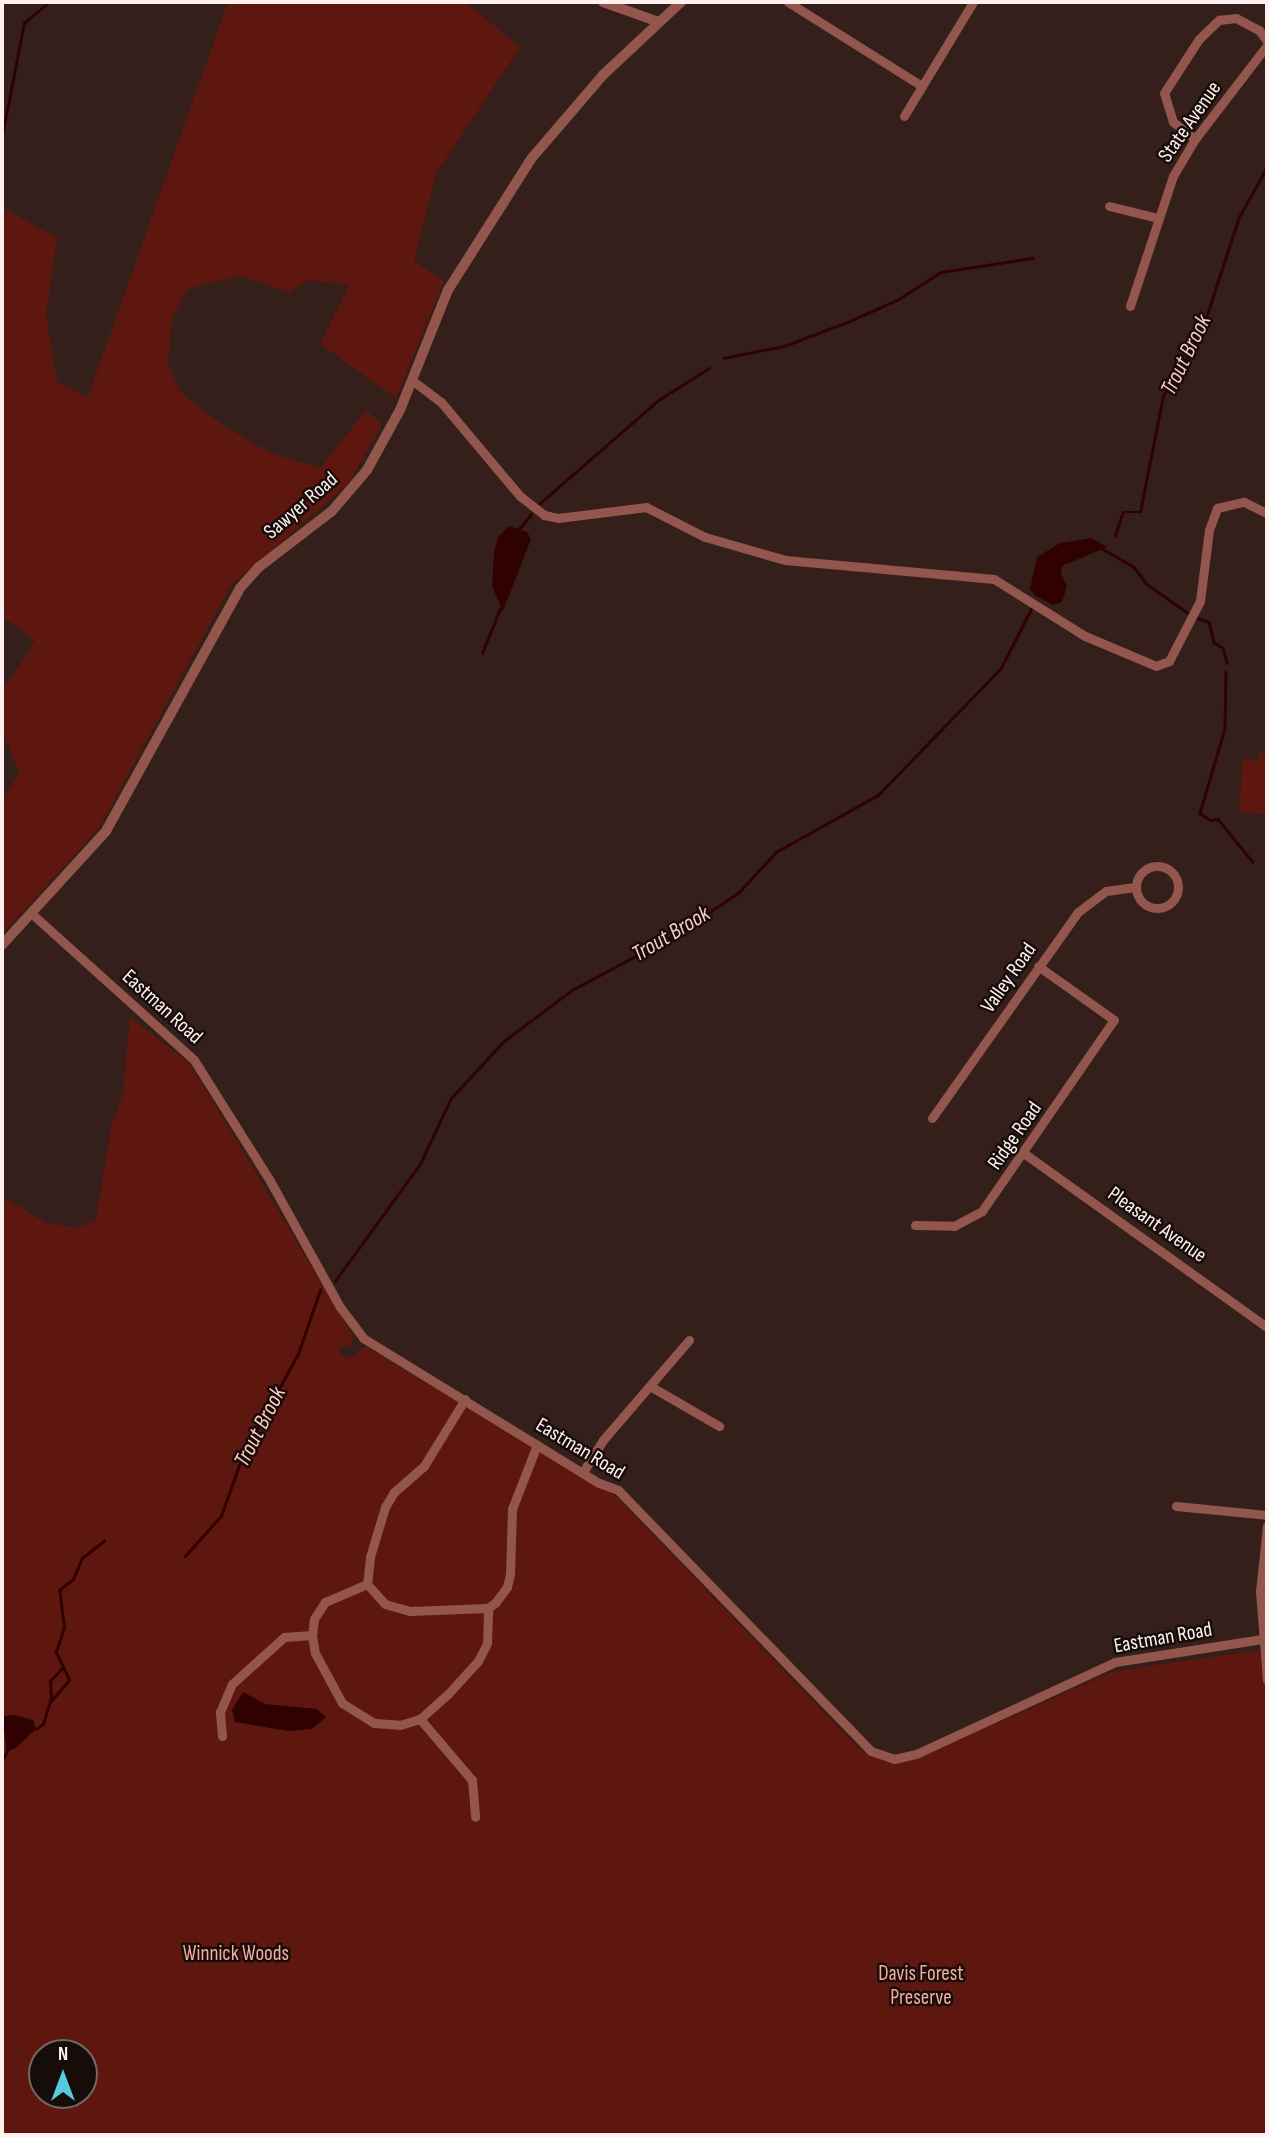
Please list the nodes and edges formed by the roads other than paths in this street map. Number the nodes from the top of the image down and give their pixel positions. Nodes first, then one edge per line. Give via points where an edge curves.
1 (603, 2) edge
2 (681, 2) edge
3 (788, 2) edge
4 (973, 2) edge
5 (657, 20) junction
6 (1267, 43) edge
7 (922, 86) junction
8 (904, 117) dead end
9 (1195, 139) junction
10 (1109, 206) dead end
11 (1158, 218) junction
12 (1130, 306) dead end
13 (413, 381) junction
14 (1267, 513) edge
15 (1135, 887) junction
16 (32, 913) junction
17 (2, 945) edge
18 (1038, 966) junction
19 (932, 1118) dead end
20 (1025, 1154) junction
21 (915, 1225) dead end
22 (1267, 1327) edge
23 (689, 1340) dead end
24 (650, 1386) junction
25 (465, 1399) junction
26 (719, 1426) dead end
27 (537, 1445) junction
28 (583, 1472) junction
29 (1175, 1506) dead end
30 (1267, 1515) edge
31 (1267, 1526) edge
32 (368, 1584) junction
33 (488, 1608) junction
34 (312, 1635) junction
35 (1262, 1639) junction
36 (1267, 1680) edge
37 (420, 1719) junction
38 (222, 1737) dead end
39 (475, 1817) dead end

1 - 5 street
2 - 5 street, Sawyer Road
3 - 7 street
4 - 7 street
5 - 13 street, Sawyer Road via 560,123 503,198 448,290
6 - 9 street, State Avenue
6 - 9 street via 1259,30 1236,18 1219,20 1199,39 1164,93 1173,122
7 - 8 street
9 - 11 street, State Avenue via 1173,176
10 - 11 street
11 - 12 street, State Avenue
13 - 14 street via 441,402 520,496 544,515 558,519 646,507 705,537 785,560 994,579 1085,636 1156,667 1170,661 1200,601 1209,530 1217,508 1244,502
13 - 16 street, Sawyer Road via 377,454 350,492 259,567 234,595 106,831
15 - 15 street, Valley Road via 1142,904 1156,909 1172,902 1178,883 1168,869 1153,866 1140,873
15 - 18 street, Valley Road via 1098,894 1078,912
16 - 17 street, Sawyer Road
16 - 25 street, Eastman Road via 194,1060 270,1179 340,1307 363,1338
18 - 19 street, Valley Road
18 - 20 street, Ridge Road via 1114,1020
20 - 21 street, Ridge Road via 976,1216 938,1228
20 - 22 street, Pleasant Avenue
23 - 24 street
24 - 26 street
24 - 28 street via 603,1440
25 - 27 street, Eastman Road
25 - 32 street via 424,1466 394,1492 385,1507 370,1557
27 - 28 street, Eastman Road
27 - 33 street via 512,1509 507,1587
28 - 35 street, Eastman Road via 618,1490 755,1627 857,1739 886,1757 902,1759 921,1752 1115,1662
29 - 30 street
31 - 35 street via 1260,1570
32 - 33 street via 385,1604 396,1608
32 - 34 street via 325,1602 314,1619
33 - 37 street via 487,1643 478,1661
34 - 37 street via 331,1685 351,1711 386,1726
34 - 38 street via 284,1637 232,1684 220,1712
35 - 36 street
37 - 39 street via 472,1780

